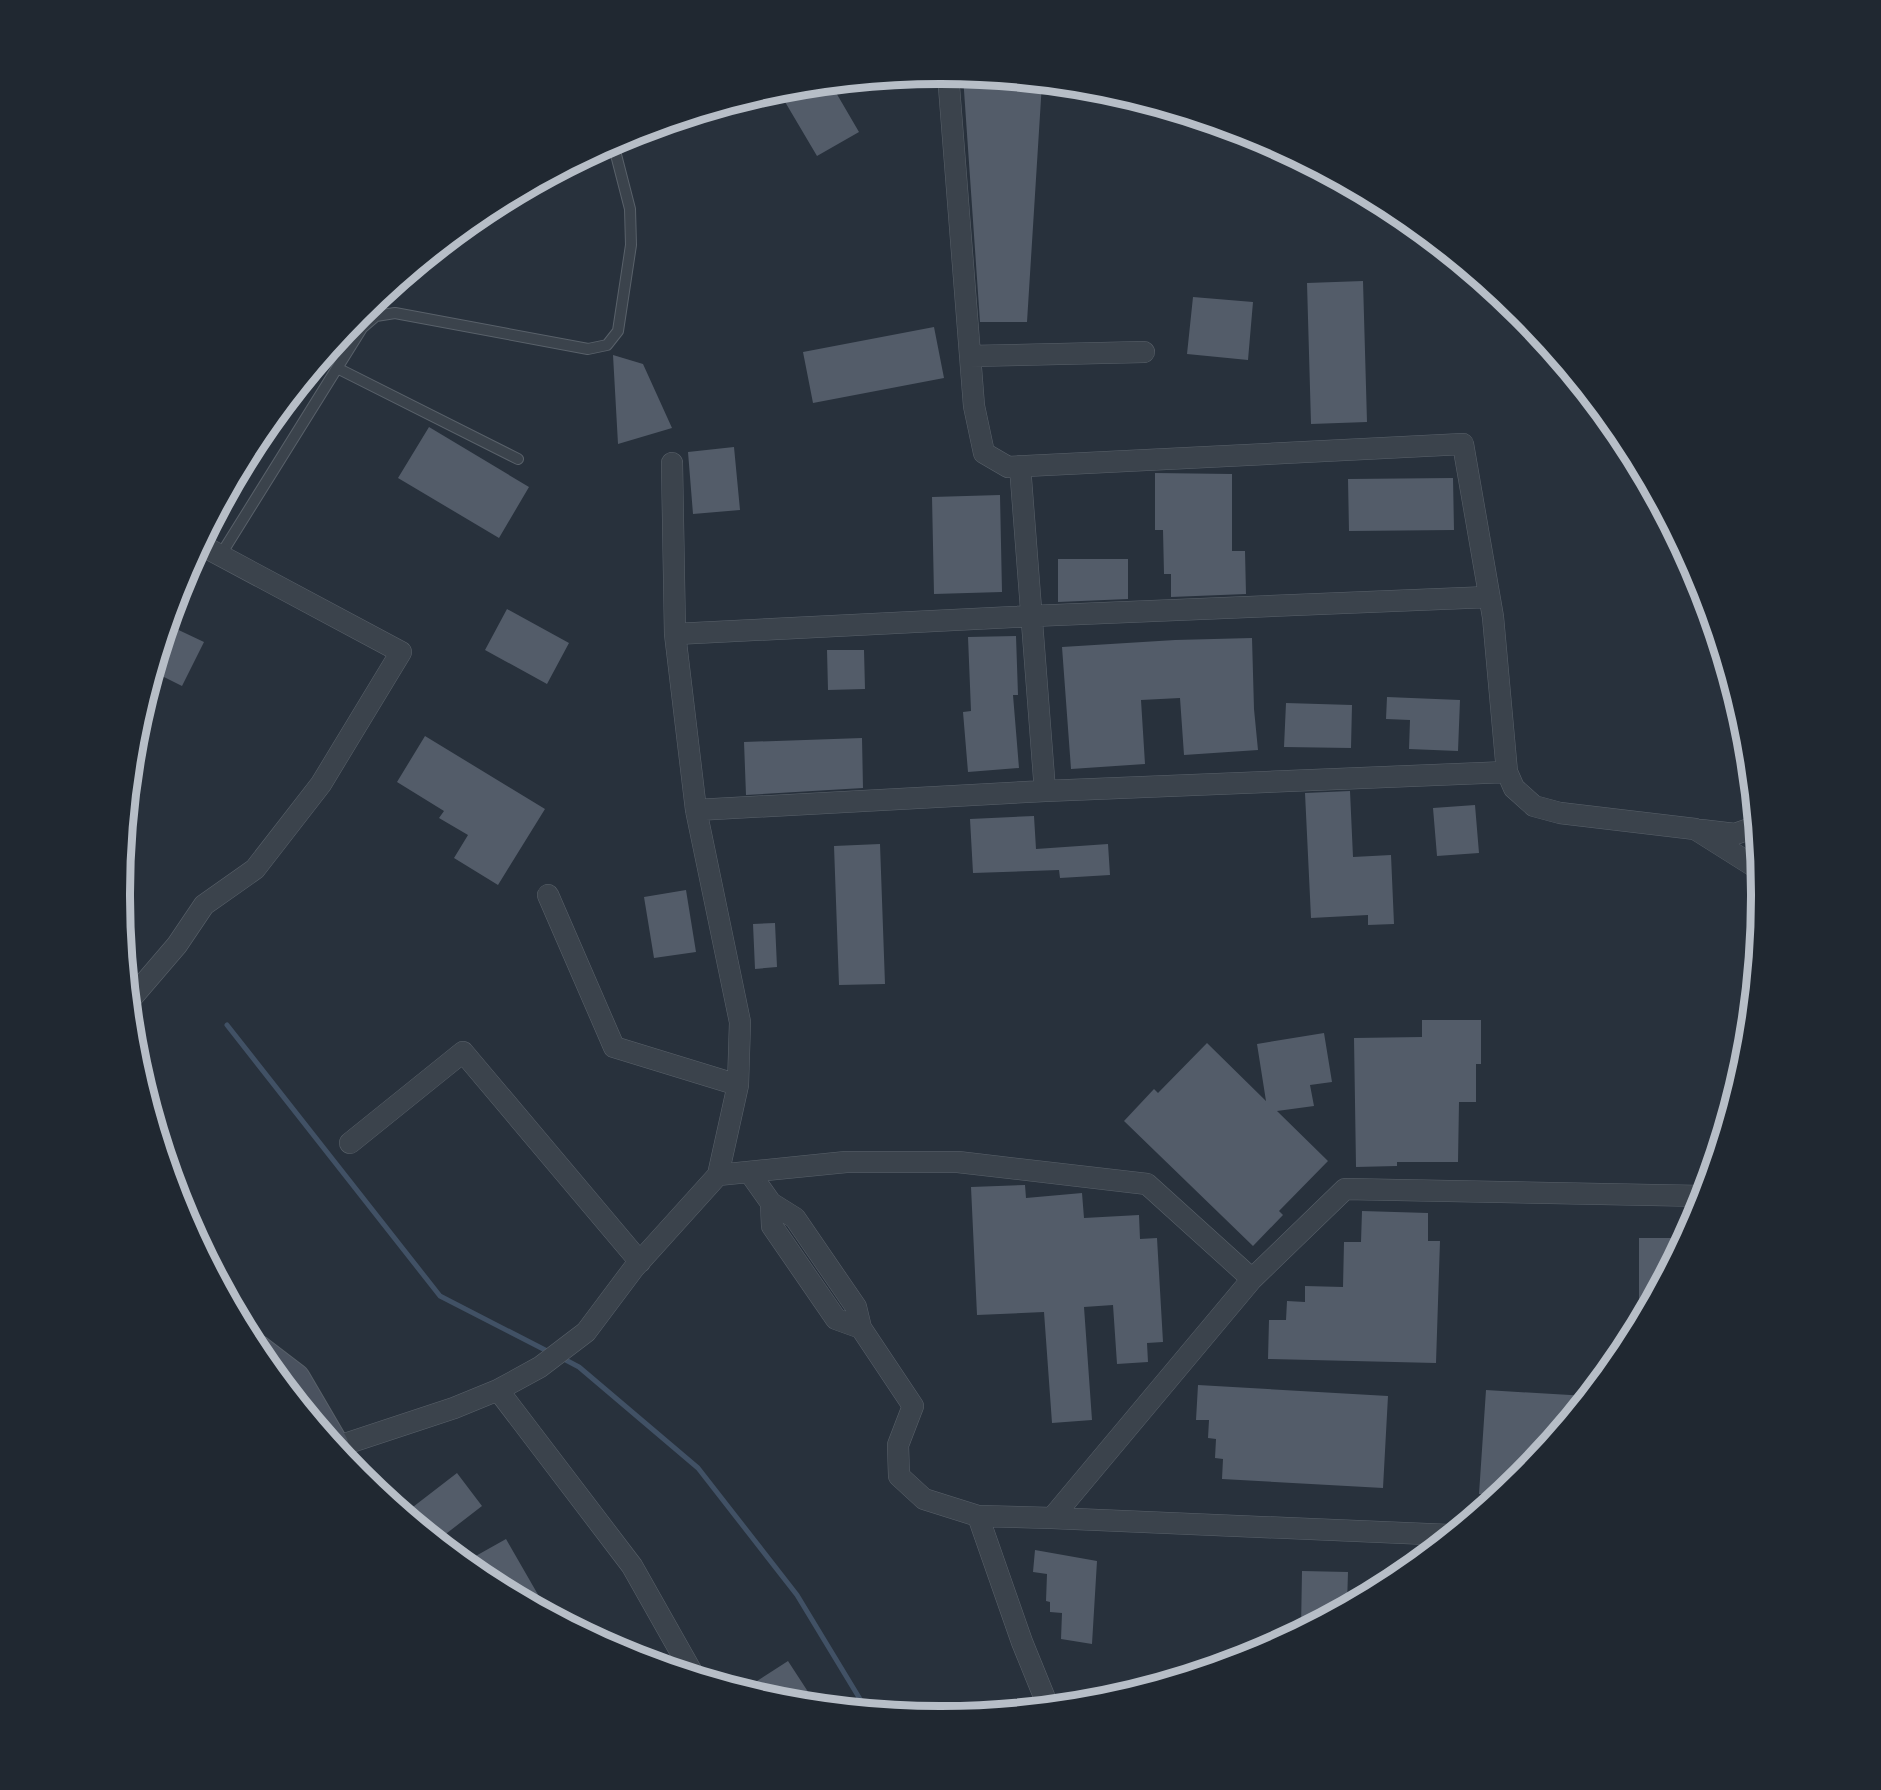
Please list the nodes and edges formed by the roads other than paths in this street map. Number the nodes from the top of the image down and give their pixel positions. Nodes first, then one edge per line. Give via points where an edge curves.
1 (949, 84) edge
2 (615, 153) edge
3 (1144, 352) dead end
4 (970, 356) junction
5 (337, 368) junction
6 (518, 459) dead end
7 (672, 462) dead end
8 (1020, 466) junction
9 (207, 549) edge
10 (220, 556) junction
11 (1489, 597) junction
12 (1032, 616) junction
13 (675, 634) junction
14 (1507, 772) junction
15 (1045, 791) junction
16 (696, 810) junction
17 (1695, 829) junction
18 (1749, 829) edge
19 (1750, 864) edge
20 (548, 895) dead end
21 (135, 994) edge
22 (738, 1085) junction
23 (350, 1143) dead end
24 (749, 1172) junction
25 (718, 1176) junction
26 (1693, 1196) edge
27 (640, 1262) junction
28 (1252, 1279) junction
29 (283, 1370) edge
30 (498, 1390) junction
31 (311, 1405) edge
32 (343, 1442) edge
33 (978, 1516) junction
34 (1053, 1518) junction
35 (1438, 1535) edge
36 (688, 1665) edge
37 (1045, 1699) edge

1 - 4 street
2 - 5 lane via 630,209 631,245 618,331 607,345 588,349 395,313 376,316 362,328
3 - 4 street
4 - 8 street via 974,406 984,453 1008,467
5 - 6 lane
5 - 10 lane
7 - 13 street
8 - 11 street via 1463,444
8 - 12 street
9 - 10 street
10 - 21 street via 401,652 321,784 255,869 204,905 177,945
11 - 12 street
11 - 14 street
12 - 13 street
12 - 15 street
13 - 16 street
14 - 15 street
14 - 17 street via 1514,788 1534,806 1560,813
15 - 16 street
16 - 22 street via 740,1022
17 - 18 street via 1734,834
17 - 19 street
20 - 22 street via 614,1047
22 - 25 street
23 - 27 street via 463,1052
24 - 25 street
24 - 28 street via 846,1162 958,1162 1147,1184
24 - 33 street via 771,1203 772,1226 836,1319 861,1328 913,1406 898,1445 899,1476 924,1499
25 - 27 street
26 - 28 street via 1345,1189
27 - 30 street via 586,1332 540,1366
28 - 34 street
29 - 31 street via 295,1379
30 - 32 street via 454,1408
30 - 36 street via 632,1566
33 - 34 street
33 - 37 street
34 - 35 street

